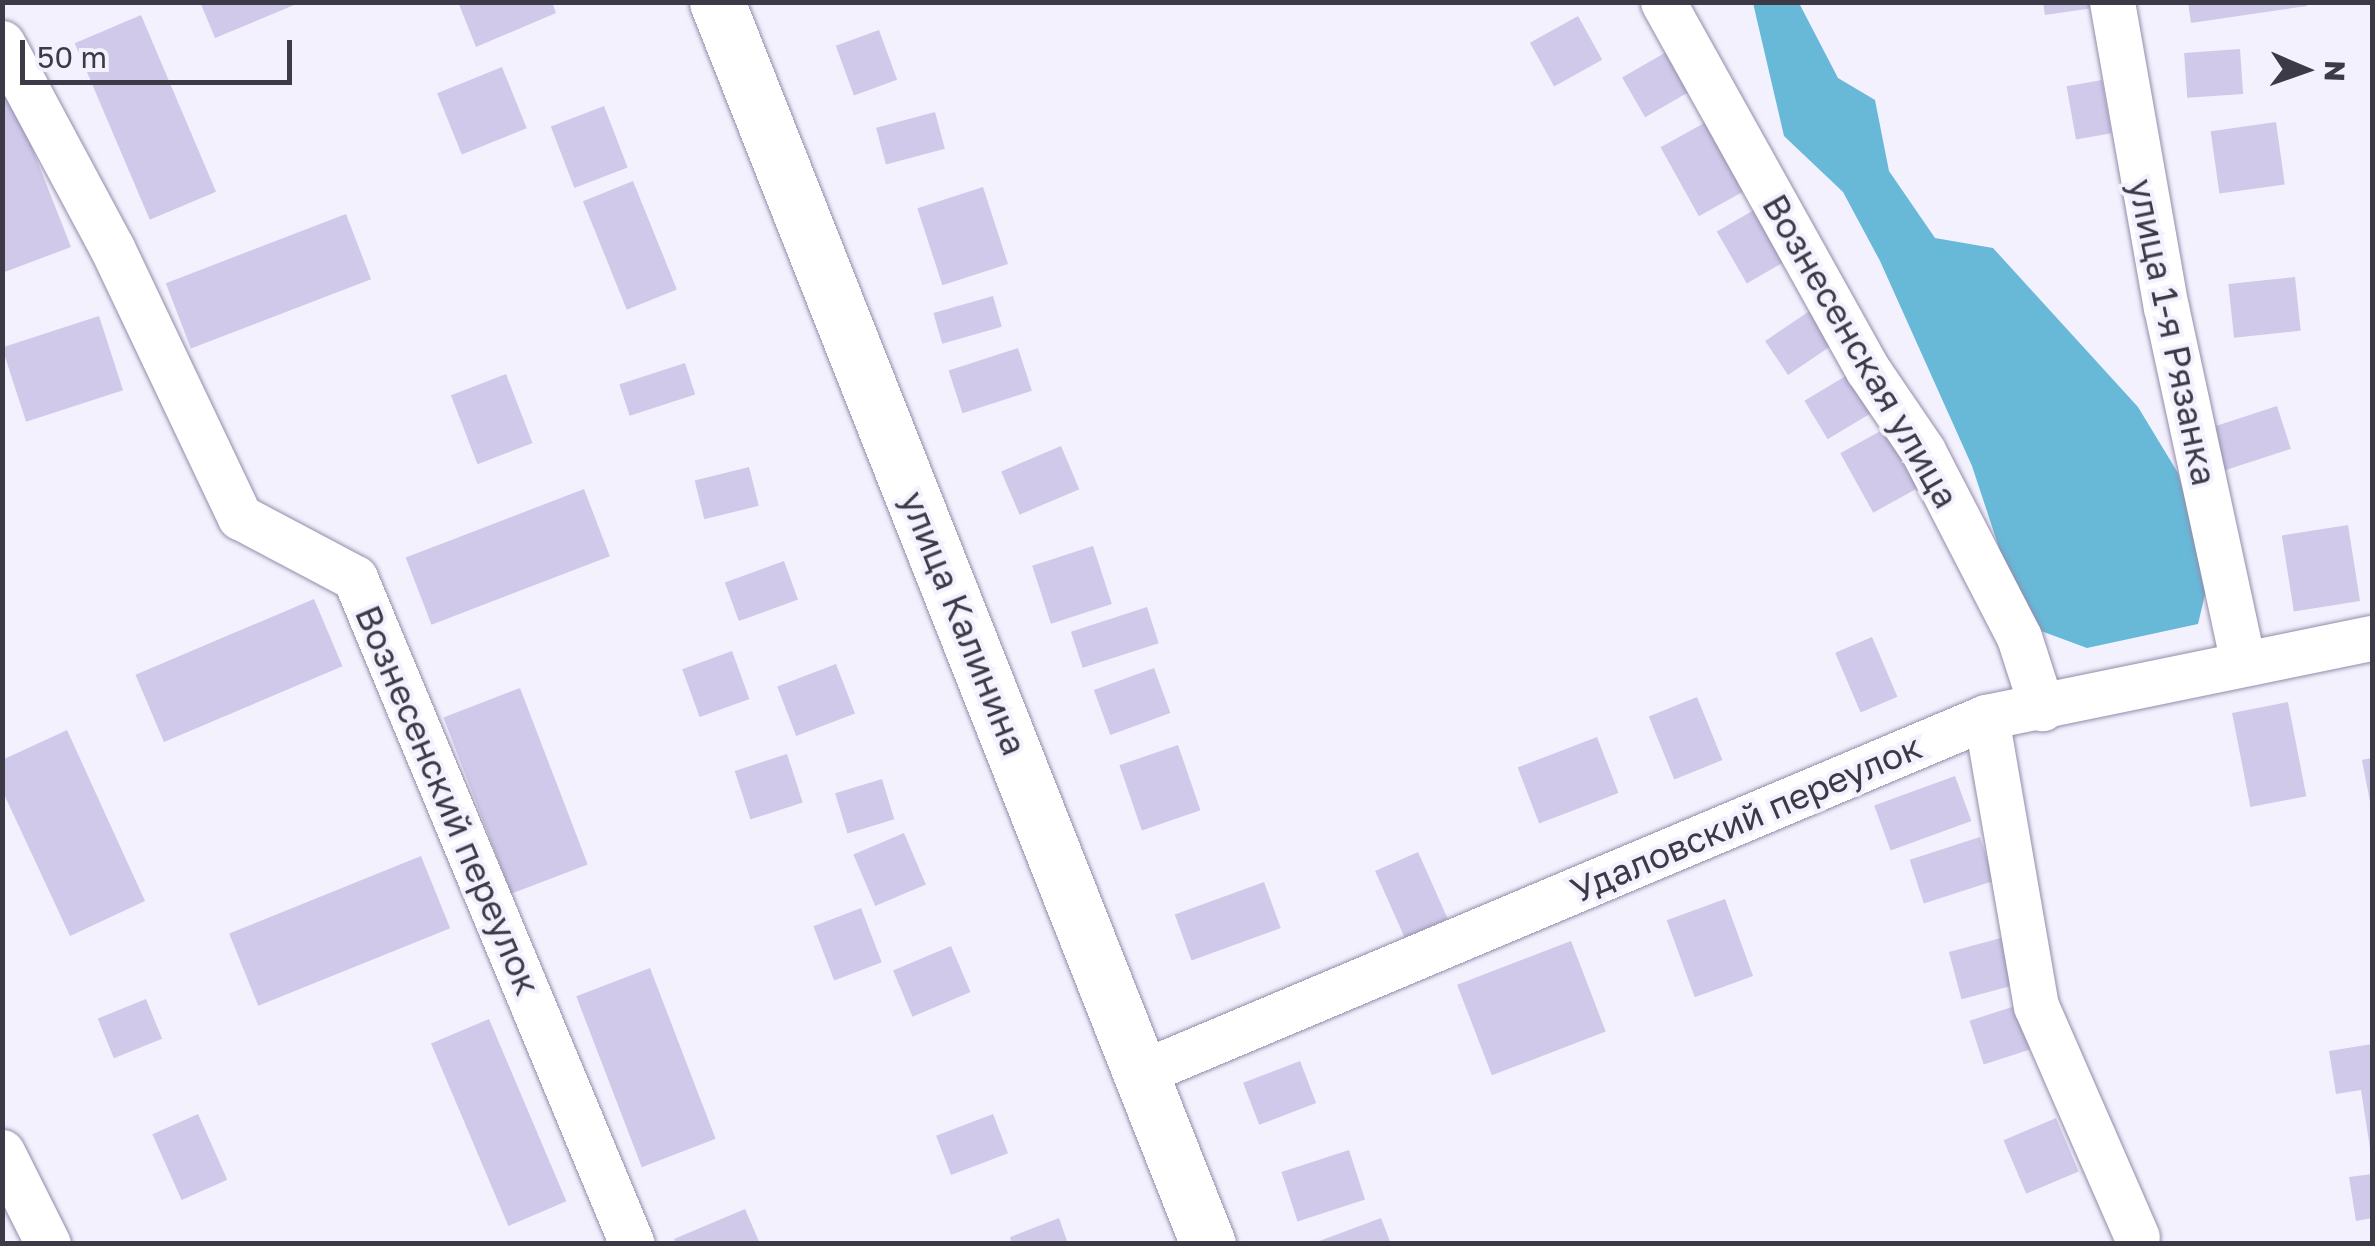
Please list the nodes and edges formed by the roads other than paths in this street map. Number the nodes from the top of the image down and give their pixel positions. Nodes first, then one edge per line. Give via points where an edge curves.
1 (717, 2) edge
2 (1663, 2) edge
3 (2112, 2) edge
4 (2, 43) edge
5 (2372, 638) edge
6 (2242, 660) junction
7 (2042, 708) junction
8 (1986, 716) junction
9 (1142, 1072) junction
10 (2, 1152) edge
11 (2137, 1237) dead end
12 (48, 1244) edge
13 (632, 1244) edge
14 (1208, 1244) edge

1 - 9 main road, улица Калинина
2 - 7 street, Вознесенская улица via 1868,370 1923,450 2019,637
3 - 6 street, улица 1-я Рязанка via 2166,307
4 - 13 street, Вознесенский переулок via 112,248 240,516 356,578
5 - 6 street, Удаловский переулок
6 - 7 street, Удаловский переулок
7 - 8 street, Удаловский переулок
8 - 9 street, Удаловский переулок
8 - 11 street via 2036,1006
9 - 14 main road, улица Калинина
10 - 12 street

